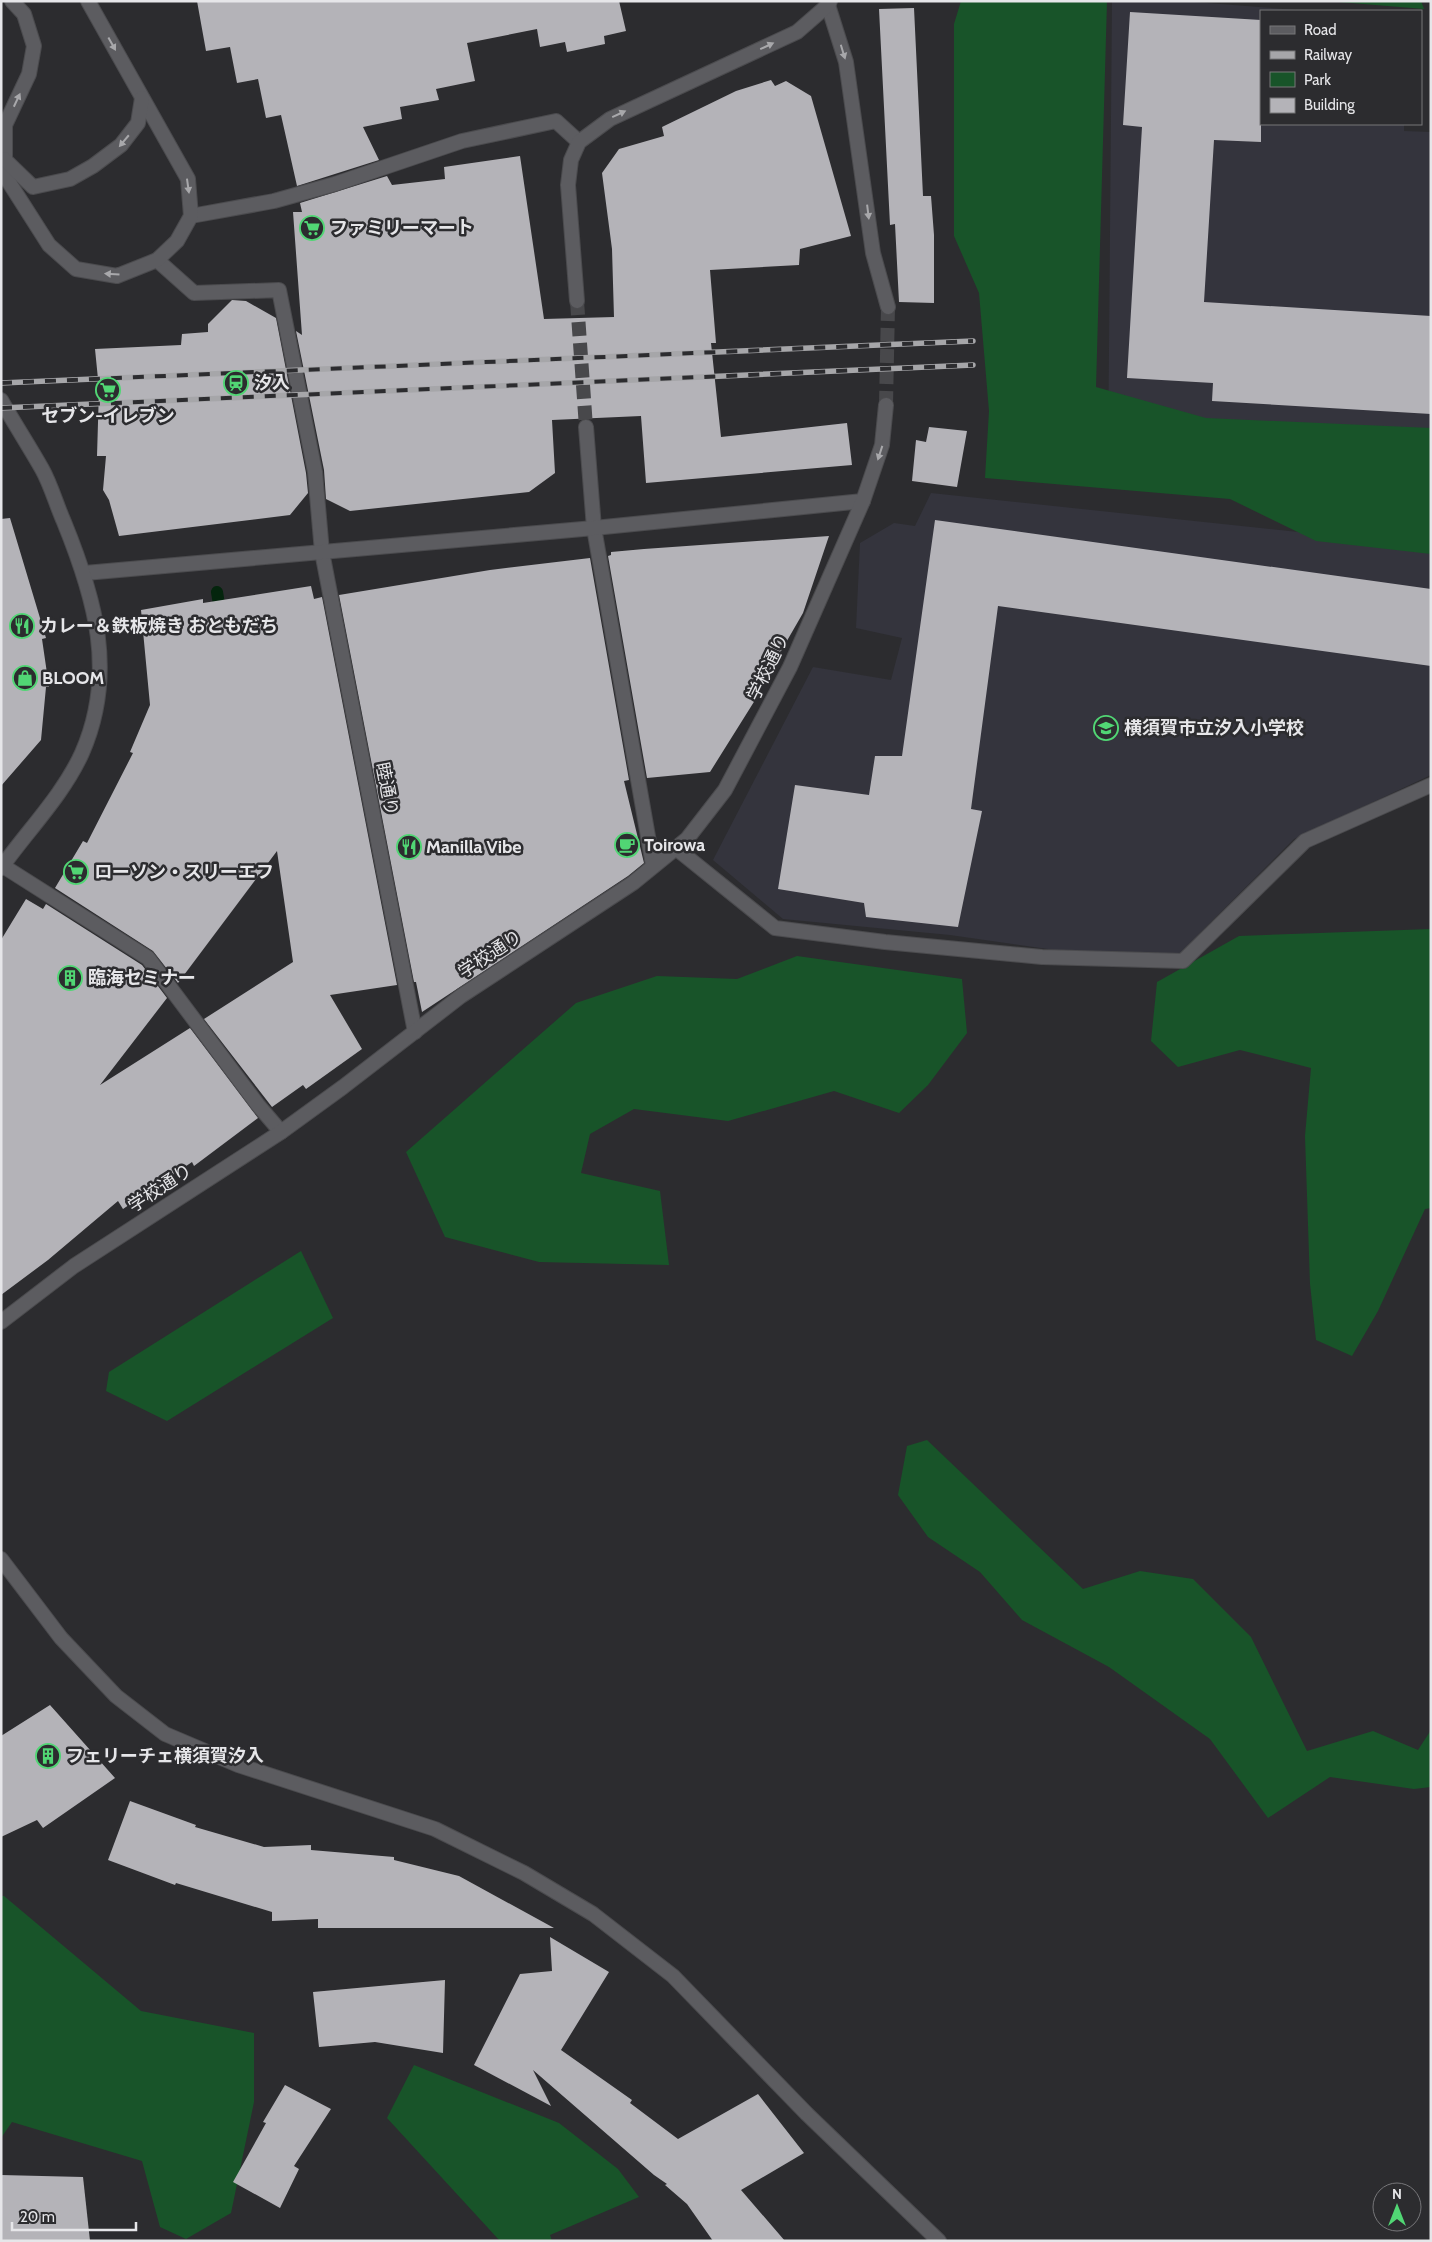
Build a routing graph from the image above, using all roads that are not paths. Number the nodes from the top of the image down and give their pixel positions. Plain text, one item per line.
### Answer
1 (12, 1) edge
2 (88, 1) edge
3 (829, 3) edge
4 (142, 98) junction
5 (579, 142) junction
6 (4, 158) junction
7 (192, 216) junction
8 (157, 260) junction
9 (577, 301) tunnel mouth
10 (888, 308) tunnel mouth
11 (1, 400) edge
12 (886, 405) tunnel mouth
13 (586, 428) tunnel mouth
14 (863, 501) junction
15 (594, 528) junction
16 (322, 552) junction
17 (85, 573) junction
18 (1431, 785) edge
19 (677, 849) junction
20 (654, 865) junction
21 (2, 867) edge
22 (415, 1032) junction
23 (281, 1132) junction
24 (1, 1322) edge
25 (1, 1559) edge
26 (939, 2241) edge

6 -> 1 street
2 -> 4 street
5 -> 3 street
3 -> 10 street
4 -> 6 street
4 -> 7 street
5 - 7 street
5 - 9 street
8 -> 6 street
7 - 8 street
8 - 16 street, 睦通り
11 - 17 street
12 -> 14 street, 学校通り
13 - 15 street
14 - 15 street
14 - 19 street, 学校通り
15 - 16 street
15 - 20 street
16 - 17 street
16 - 22 street, 睦通り
17 - 21 street
18 - 19 street
19 - 20 street, 学校通り
20 - 22 street, 学校通り
21 - 23 street
22 - 23 street, 学校通り
23 - 24 street, 学校通り
25 - 26 street

